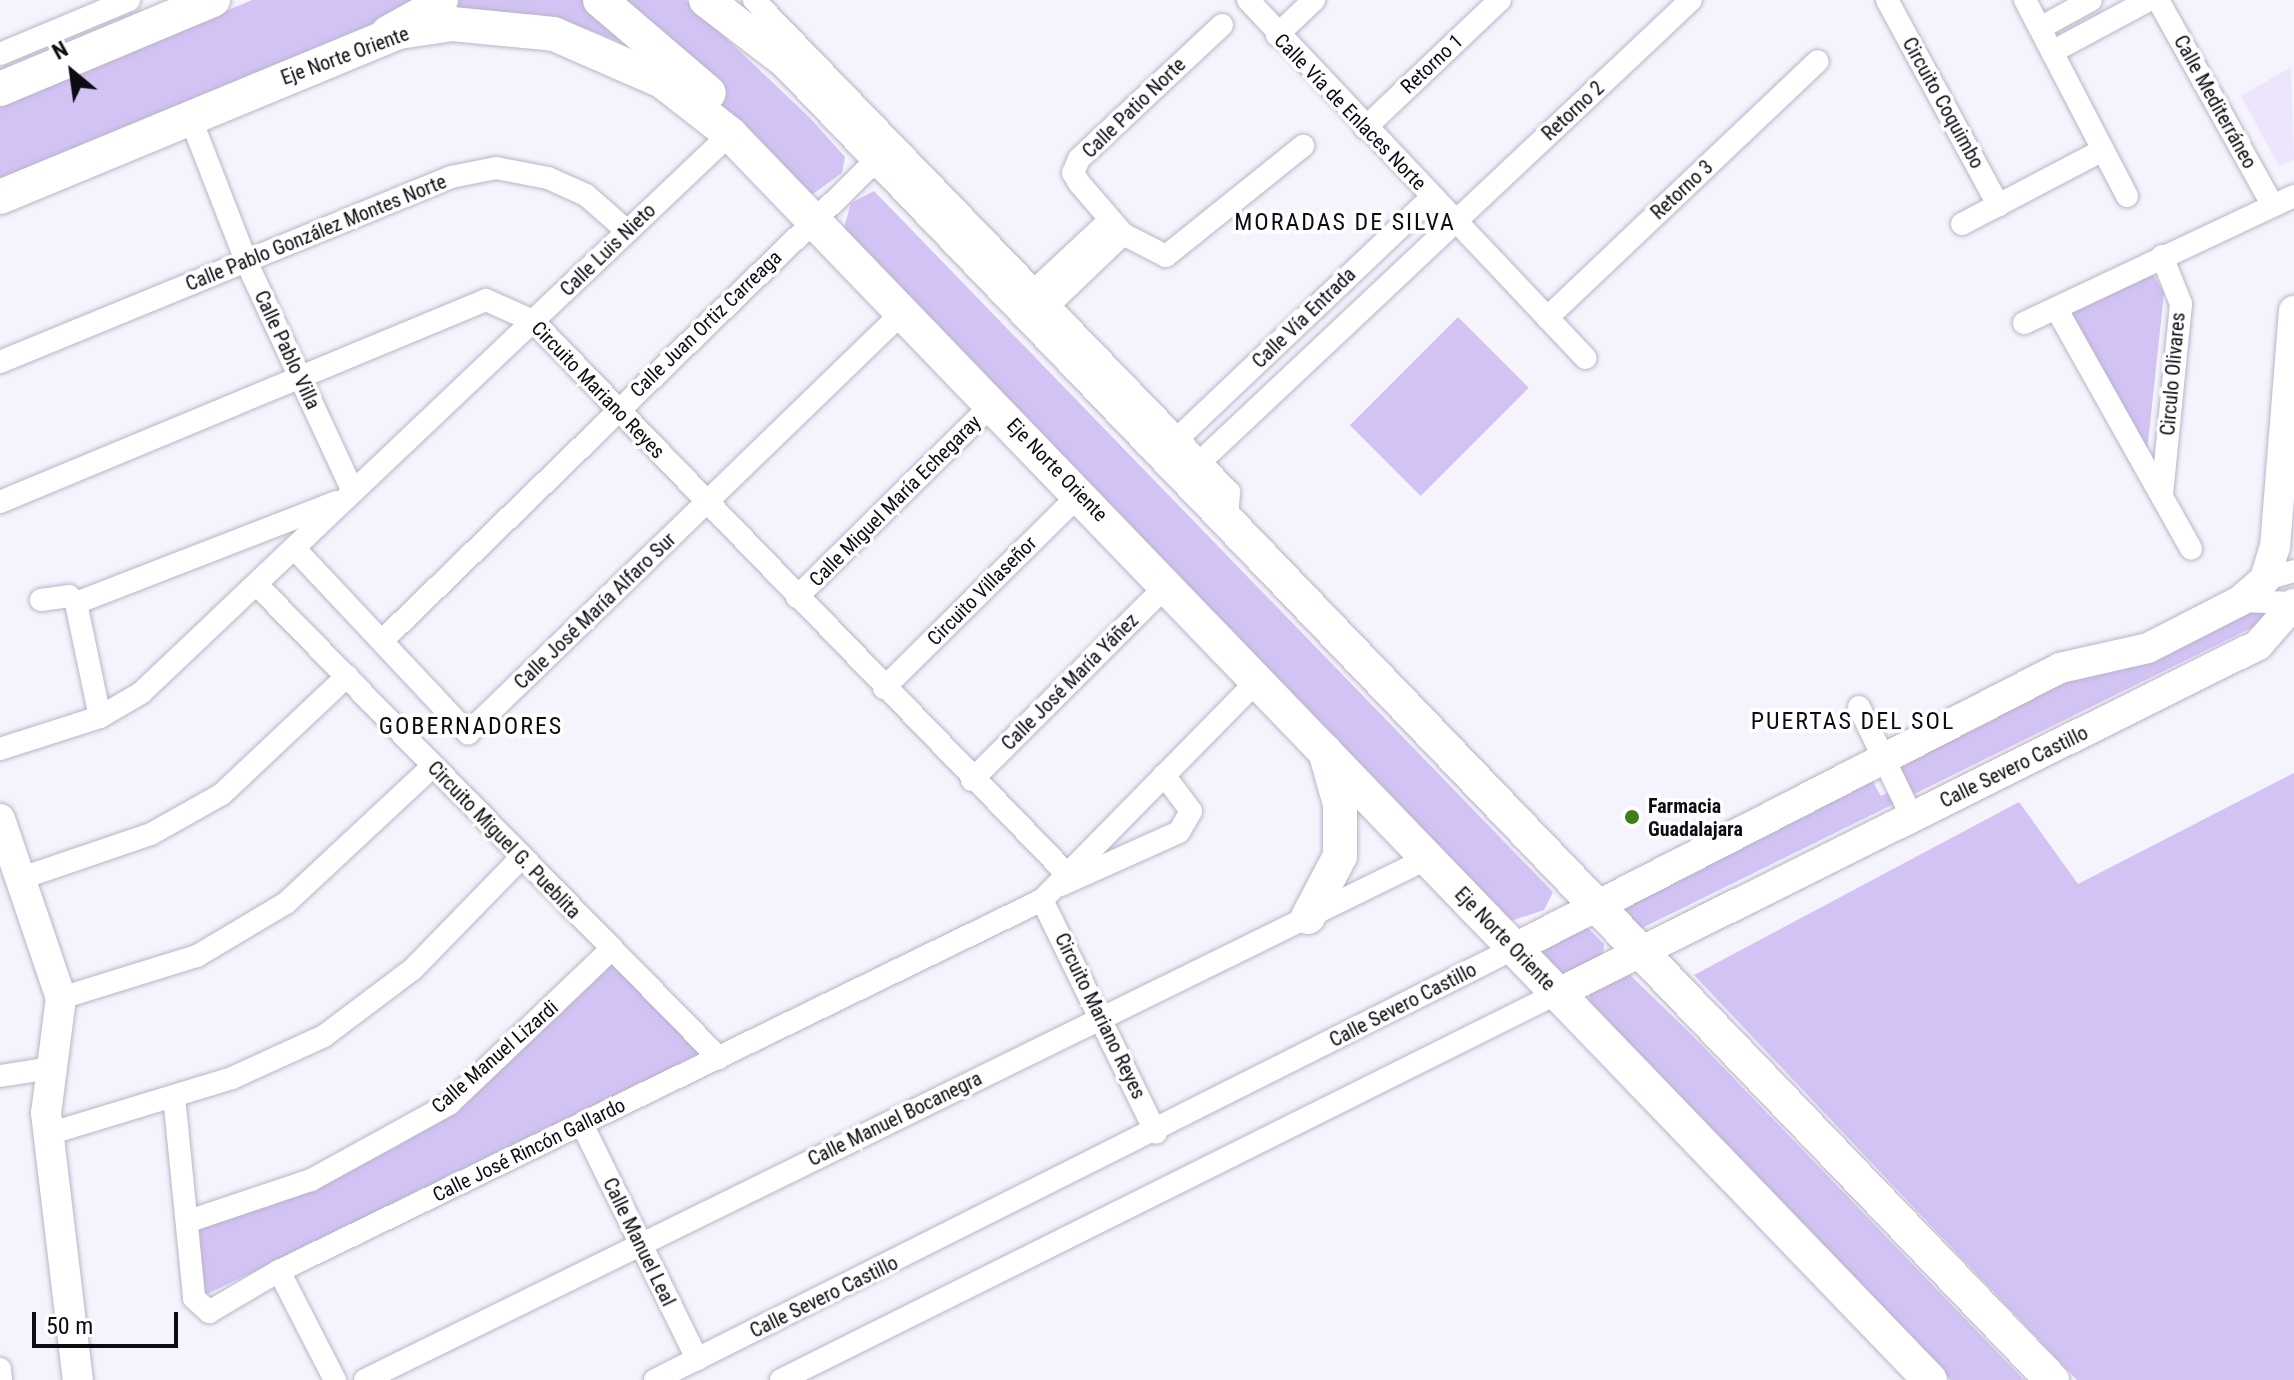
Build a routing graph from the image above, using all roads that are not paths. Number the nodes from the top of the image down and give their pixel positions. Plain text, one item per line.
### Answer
1 (129, 0) edge
2 (213, 0) edge
3 (443, 0) edge
4 (600, 0) edge
5 (706, 0) edge
6 (1248, 0) edge
7 (1314, 0) edge
8 (1500, 0) edge
9 (1691, 0) edge
10 (1887, 0) edge
11 (2025, 0) edge
12 (2091, 0) edge
13 (2149, 0) edge
14 (2158, 0) edge
15 (750, 15) edge
16 (1222, 25) dead end
17 (2040, 28) junction
18 (786, 29) joint
19 (1277, 35) junction
20 (357, 48) junction
21 (2052, 52) junction
22 (0, 54) edge
23 (1818, 61) dead end
24 (0, 89) edge
25 (190, 117) junction
26 (1365, 128) junction
27 (730, 134) junction
28 (1303, 146) dead end
29 (887, 151) junction
30 (2101, 151) junction
31 (2294, 181) edge
32 (2127, 196) dead end
33 (2294, 196) edge
34 (0, 197) edge
35 (1432, 197) junction
36 (2270, 199) junction
37 (1999, 206) junction
38 (814, 221) junction
39 (938, 221) junction
40 (1455, 222) junction
41 (1962, 224) dead end
42 (974, 227) junction
43 (1117, 227) junction
44 (627, 231) junction
45 (2162, 256) junction
46 (246, 261) junction
47 (1044, 296) junction
48 (2056, 308) junction
49 (2294, 311) edge
50 (903, 312) junction
51 (1547, 318) junction
52 (533, 321) junction
53 (2024, 323) dead end
54 (1280, 341) junction
55 (1585, 358) dead end
56 (0, 362) edge
57 (1303, 363) junction
58 (298, 378) junction
59 (993, 404) junction
60 (618, 409) junction
61 (1177, 439) junction
62 (1200, 462) junction
63 (349, 494) junction
64 (1080, 494) junction
65 (2162, 496) junction
66 (0, 502) edge
67 (708, 504) junction
68 (1227, 524) junction
69 (295, 549) junction
70 (2191, 549) dead end
71 (2294, 571) edge
72 (2265, 579) junction
73 (1168, 584) junction
74 (258, 586) junction
75 (797, 597) junction
76 (41, 600) dead end
77 (2240, 601) junction
78 (76, 603) junction
79 (2294, 604) edge
80 (382, 641) junction
81 (347, 676) junction
82 (1260, 678) junction
83 (884, 688) junction
84 (1859, 707) dead end
85 (100, 717) junction
86 (1323, 743) junction
87 (0, 749) edge
88 (1884, 756) junction
89 (432, 767) junction
90 (1164, 775) junction
91 (972, 780) junction
92 (1912, 817) junction
93 (0, 819) edge
94 (521, 858) junction
95 (1426, 859) junction
96 (19, 879) junction
97 (1053, 888) junction
98 (1593, 904) junction
99 (1308, 917) junction
100 (1517, 947) junction
101 (612, 949) junction
102 (1638, 949) junction
103 (1558, 993) junction
104 (61, 998) junction
105 (1103, 1017) junction
106 (719, 1058) junction
107 (52, 1068) junction
108 (0, 1076) edge
109 (174, 1096) junction
110 (582, 1124) junction
111 (1156, 1133) junction
112 (48, 1134) junction
113 (189, 1221) junction
114 (638, 1246) junction
115 (279, 1271) junction
116 (697, 1359) junction
117 (0, 1369) edge
118 (1, 1380) edge
119 (78, 1380) edge
120 (335, 1380) edge
121 (365, 1380) edge
122 (655, 1380) edge
123 (781, 1380) edge
124 (1930, 1380) edge
125 (2052, 1380) edge

1 - 22 street
2 - 24 main road
3 - 20 street
4 - 27 main road
5 - 15 main road
6 - 19 street, Calle Vía de Enlaces Norte
7 - 19 street
8 - 26 street, Retorno 1
9 - 40 street, Retorno 2
10 - 37 street, Circuito Coquimbo
11 - 17 street
12 - 17 street
13 - 21 street
14 - 36 street, Calle Mediterráneo
15 - 18 main road
15 - 29 main road
16 - 43 street, Calle Patio Norte
17 - 21 street
18 - 29 street
19 - 26 street, Calle Vía de Enlaces Norte
20 - 25 main road, Eje Norte Oriente
20 - 27 main road, Eje Norte Oriente
21 - 30 street
23 - 51 street, Retorno 3
25 - 34 main road, Eje Norte Oriente
25 - 46 street, Calle Pablo Villa
26 - 35 street, Calle Vía de Enlaces Norte
27 - 38 main road, Eje Norte Oriente
27 - 44 street, Calle Luis Nieto
28 - 43 street
29 - 38 street, Calle Juan Ortiz Carreaga
29 - 39 main road
29 - 42 street
30 - 32 street
30 - 37 street
31 - 36 street
33 - 36 street
35 - 40 street, Calle Vía de Enlaces Norte
35 - 54 street, Calle Vía Entrada
36 - 45 street
37 - 41 street
38 - 50 main road, Eje Norte Oriente
38 - 60 street, Calle Juan Ortiz Carreaga
39 - 42 main road
39 - 68 main road
40 - 51 street, Calle Vía de Enlaces Norte
40 - 57 street, Calle Vía Entrada
42 - 47 street
43 - 47 street
44 - 46 street, Calle Pablo González Montes Norte
44 - 52 street, Calle Luis Nieto
45 - 48 street
45 - 65 street, Circulo Olivares
46 - 56 street, Calle Pablo González Montes Norte
46 - 58 street, Calle Pablo Villa
47 - 61 street
48 - 53 street
48 - 65 street, Circulo Olivares
49 - 72 street
50 - 59 main road, Eje Norte Oriente
50 - 67 street, Calle José María Alfaro Sur
51 - 55 street, Calle Vía de Enlaces Norte
52 - 58 street, Circuito Mariano Reyes
52 - 60 street, Circuito Mariano Reyes
52 - 63 street, Calle Luis Nieto
54 - 57 street
54 - 61 street, Calle Vía Entrada
57 - 62 street, Calle Vía Entrada
58 - 63 street, Calle Pablo Villa
58 - 66 street, Circuito Mariano Reyes
59 - 64 main road, Eje Norte Oriente
59 - 75 street, Calle Miguel María Echegaray
60 - 67 street, Circuito Mariano Reyes
60 - 80 street, Calle Juan Ortiz Carreaga
61 - 62 street
62 - 68 street
63 - 69 street, Calle Luis Nieto
63 - 78 street, Calle Luis Nieto
64 - 73 main road, Eje Norte Oriente
64 - 83 street, Circuito Villaseñor
65 - 70 street, Circulo Olivares
67 - 75 street, Circuito Mariano Reyes
67 - 80 street, Calle José María Alfaro Sur
68 - 98 main road
69 - 74 street, Calle Luis Nieto
69 - 80 street, Calle José María Alfaro Sur
71 - 72 street, Calle Severo Castillo
72 - 77 street, Calle Severo Castillo
73 - 82 main road, Eje Norte Oriente
73 - 91 street, Calle José María Yáñez
74 - 81 street, Circuito Miguel G. Pueblita
74 - 85 street, Calle Luis Nieto
75 - 83 street, Circuito Mariano Reyes
76 - 78 street
77 - 79 street, Calle Severo Castillo
77 - 88 street, Calle Severo Castillo
78 - 85 street
79 - 92 street, Calle Severo Castillo
81 - 89 street, Circuito Miguel G. Pueblita
81 - 96 street
82 - 86 main road, Eje Norte Oriente
82 - 90 street, Calle José Rincón Gallardo
83 - 91 street, Circuito Mariano Reyes
84 - 88 street
85 - 87 street, Calle Luis Nieto
86 - 95 main road, Eje Norte Oriente
86 - 99 main road
88 - 92 street
88 - 98 street, Calle Severo Castillo
89 - 94 street, Circuito Miguel G. Pueblita
89 - 104 street
90 - 97 street, Calle José Rincón Gallardo
90 - 97 street, Calle José Rincón Gallardo
91 - 97 street, Circuito Mariano Reyes
92 - 102 street, Calle Severo Castillo
93 - 96 street
94 - 101 street, Circuito Miguel G. Pueblita
94 - 109 street
95 - 99 street, Calle Manuel Bocanegra
95 - 100 main road, Eje Norte Oriente
96 - 104 street
97 - 105 street, Circuito Mariano Reyes
97 - 106 street, Calle José Rincón Gallardo
98 - 100 street, Calle Severo Castillo
98 - 102 main road
99 - 105 street, Calle Manuel Bocanegra
100 - 103 main road, Eje Norte Oriente
100 - 111 street, Calle Severo Castillo
101 - 106 street, Circuito Miguel G. Pueblita
101 - 113 street, Calle Manuel Lizardi
102 - 103 street, Calle Severo Castillo
102 - 125 main road
103 - 123 street, Calle Severo Castillo
103 - 124 main road, Eje Norte Oriente
104 - 107 street
105 - 111 street, Circuito Mariano Reyes
105 - 114 street, Calle Manuel Bocanegra
106 - 110 street, Calle José Rincón Gallardo
107 - 108 street
107 - 112 street
109 - 112 street
109 - 113 street, Calle José Rincón Gallardo
110 - 114 street, Calle Manuel Leal
110 - 115 street, Calle José Rincón Gallardo
111 - 116 street, Calle Severo Castillo
112 - 119 street
113 - 115 street, Calle José Rincón Gallardo
114 - 116 street, Calle Manuel Leal
114 - 121 street, Calle Manuel Bocanegra
115 - 120 street
116 - 122 street, Calle Severo Castillo
117 - 118 street

